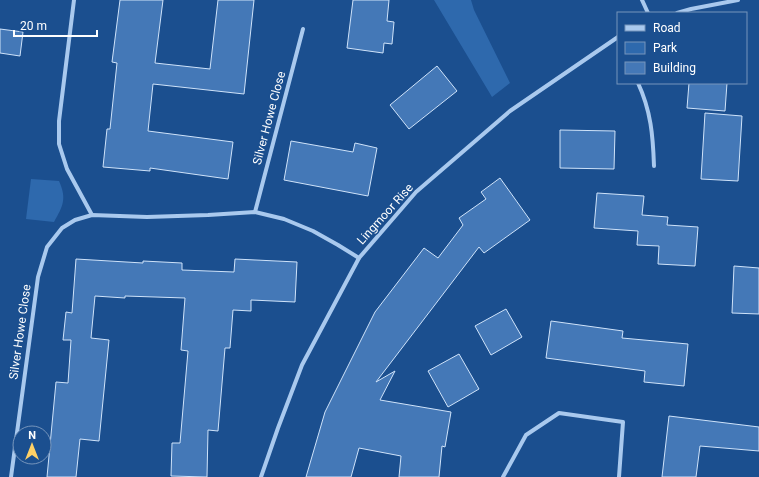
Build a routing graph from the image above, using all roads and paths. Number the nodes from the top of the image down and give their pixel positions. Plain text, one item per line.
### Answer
1 (74, 0) edge
2 (642, 0) edge
3 (738, 0) edge
4 (648, 12) edge
5 (680, 12) edge
6 (303, 29) dead end
7 (617, 39) edge
8 (638, 84) edge
9 (654, 166) dead end
10 (256, 212) junction
11 (92, 215) junction
12 (359, 258) junction
13 (10, 477) edge
14 (261, 477) edge
15 (503, 477) edge
16 (619, 477) edge

1 - 11 street
2 - 4 street
3 - 5 street
6 - 10 street, Silver Howe Close
7 - 12 street, Lingmoor Rise
8 - 9 street
10 - 11 street, Silver Howe Close
10 - 12 street, Silver Howe Close
11 - 13 street, Silver Howe Close
12 - 14 street, Lingmoor Rise
15 - 16 street

